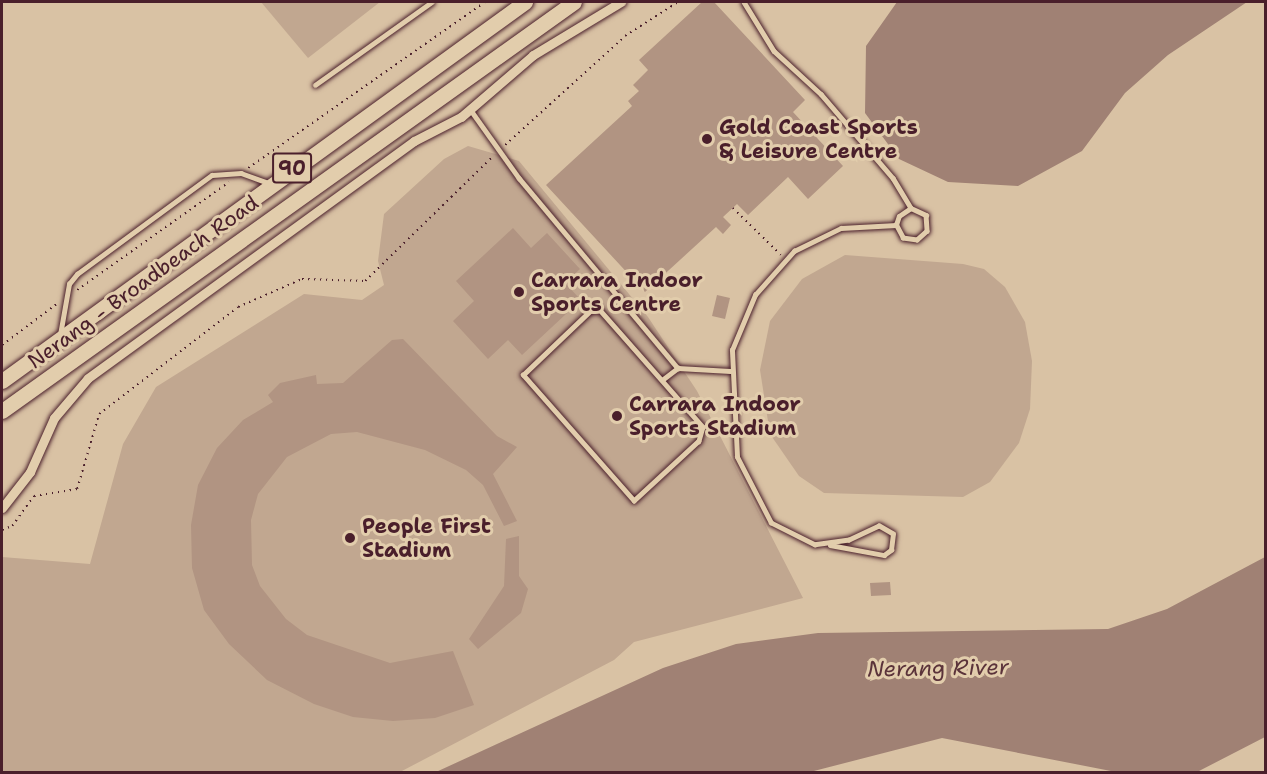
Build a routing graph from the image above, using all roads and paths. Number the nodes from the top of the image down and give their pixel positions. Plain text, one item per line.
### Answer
1 (432, 2) edge
2 (525, 2) edge
3 (574, 2) edge
4 (621, 2) edge
5 (678, 2) edge
6 (744, 2) edge
7 (315, 85) dead end
8 (470, 109) junction
9 (500, 149) junction
10 (272, 183) junction
11 (733, 208) dead end
12 (911, 208) junction
13 (896, 225) junction
14 (785, 260) junction
15 (59, 338) junction
16 (678, 368) junction
17 (729, 372) junction
18 (662, 380) junction
19 (2, 381) edge
20 (2, 411) edge
21 (2, 508) edge
22 (2, 530) edge
23 (830, 545) junction

1 - 7 lane
2 - 10 main road, Nerang - Broadbeach Road / 90
3 - 20 main road, Nerang - Broadbeach Road / 90
4 - 8 street
5 - 9 path
6 - 12 lane
8 - 9 lane
8 - 21 street
9 - 16 lane
9 - 22 path
10 - 15 main road, Nerang - Broadbeach Road / 90
10 - 15 lane
11 - 14 path
12 - 13 lane
12 - 13 lane
13 - 14 lane
14 - 17 lane
15 - 19 main road, Nerang - Broadbeach Road / 90
16 - 17 lane
16 - 18 lane
17 - 23 lane
18 - 18 lane
23 - 23 lane

